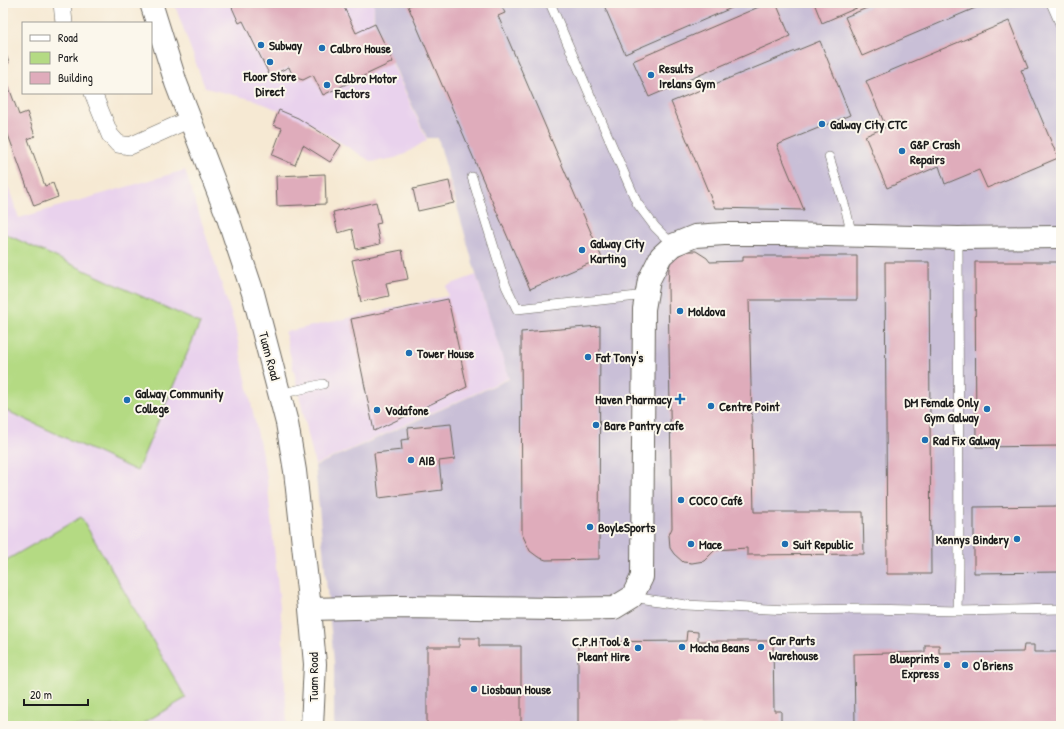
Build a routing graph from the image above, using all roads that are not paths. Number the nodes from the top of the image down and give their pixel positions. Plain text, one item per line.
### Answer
1 (62, 3) edge
2 (151, 3) edge
3 (550, 3) edge
4 (1051, 3) edge
5 (64, 22) edge
6 (1061, 26) edge
7 (93, 94) edge
8 (190, 119) junction
9 (830, 157) dead end
10 (472, 178) dead end
11 (852, 236) junction
12 (1061, 237) edge
13 (958, 238) junction
14 (673, 245) junction
15 (646, 295) junction
16 (323, 384) dead end
17 (280, 394) junction
18 (632, 597) junction
19 (310, 609) junction
20 (1061, 609) edge
21 (958, 611) junction
22 (312, 726) edge

1 - 5 street
2 - 8 street, Tuam Road
3 - 14 lane
4 - 6 lane
7 - 8 street
8 - 17 street, Tuam Road
9 - 11 lane
10 - 15 lane
11 - 13 street
11 - 14 street
12 - 13 street
13 - 21 lane
14 - 15 street
15 - 18 street
16 - 17 lane
17 - 19 street, Tuam Road
18 - 19 street
18 - 21 lane
19 - 22 street, Tuam Road
20 - 21 lane

